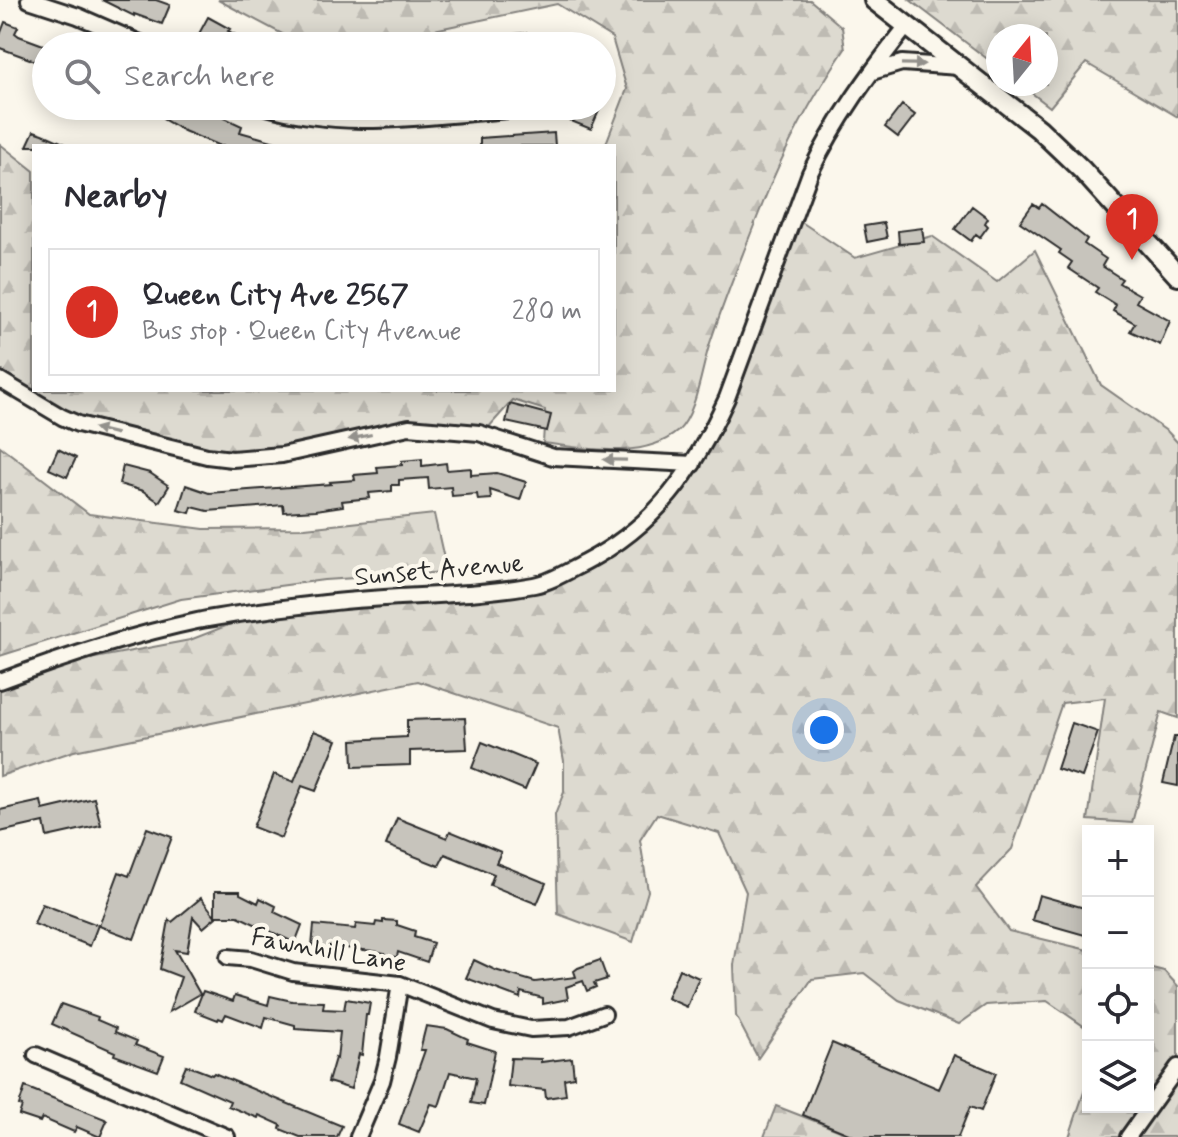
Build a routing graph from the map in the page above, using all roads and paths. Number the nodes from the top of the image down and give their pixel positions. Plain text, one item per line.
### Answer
1 (29, 0) edge
2 (874, 0) edge
3 (906, 27) junction
4 (115, 32) edge
5 (959, 67) junction
6 (868, 73) junction
7 (328, 120) edge
8 (393, 120) edge
9 (1178, 276) edge
10 (0, 380) edge
11 (693, 464) junction
12 (0, 681) edge
13 (228, 957) dead end
14 (400, 984) junction
15 (604, 1014) dead end
16 (36, 1055) dead end
17 (1178, 1067) edge
18 (227, 1137) edge
19 (358, 1137) edge
20 (1128, 1137) edge

1 - 4 street
2 - 3 main road
3 - 5 main road
3 - 6 street, Sunset Avenue
6 -> 5 street
5 - 9 main road
6 - 11 street, Sunset Avenue
7 - 8 street
11 -> 10 street
11 - 12 street, Sunset Avenue
13 - 14 street, Fawnhill Lane
14 - 15 street, Fawnhill Lane
14 - 19 street
16 - 18 street
17 - 20 street

